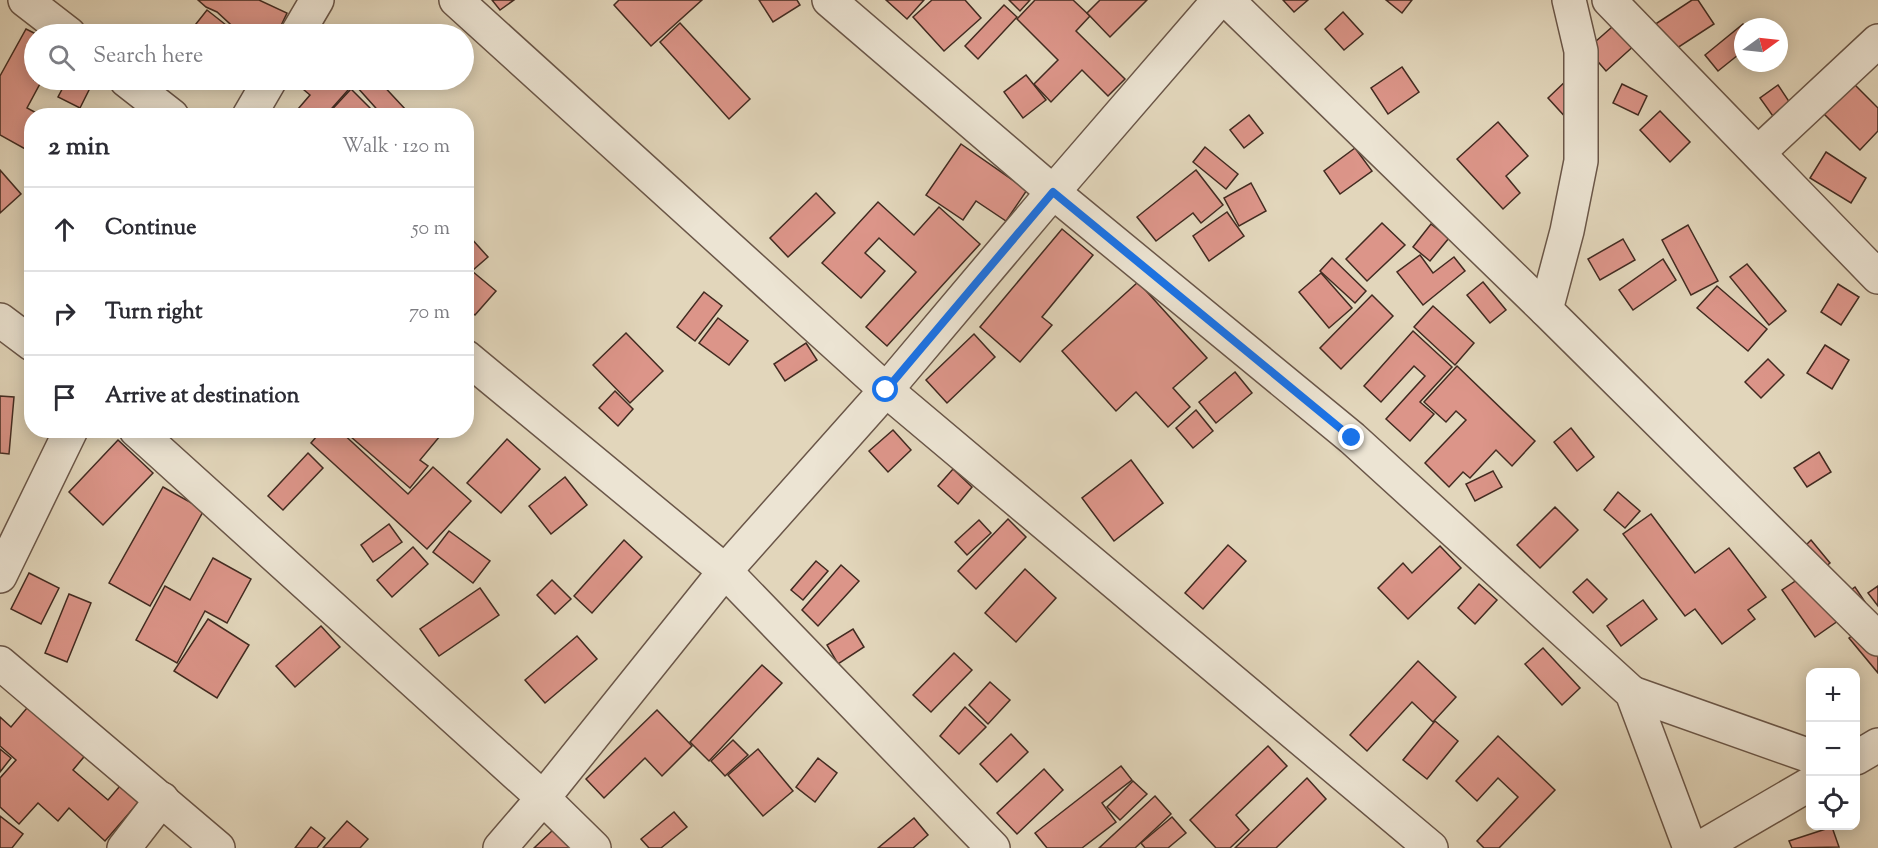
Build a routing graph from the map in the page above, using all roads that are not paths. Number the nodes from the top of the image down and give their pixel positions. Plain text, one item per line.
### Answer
1 (24, 0) edge
2 (317, 0) edge
3 (456, 0) edge
4 (829, 0) edge
5 (1219, 0) edge
6 (1227, 0) edge
7 (1569, 0) edge
8 (1609, 0) edge
9 (56, 24) edge
10 (303, 24) edge
11 (1878, 41) edge
12 (139, 90) edge
13 (264, 90) edge
14 (162, 108) edge
15 (254, 108) edge
16 (1758, 153) junction
17 (1053, 192) junction
18 (1878, 277) edge
19 (1546, 310) junction
20 (0, 320) edge
21 (24, 338) edge
22 (474, 364) edge
23 (886, 390) junction
24 (67, 438) edge
25 (145, 438) edge
26 (725, 572) junction
27 (0, 576) edge
28 (1878, 639) edge
29 (0, 663) edge
30 (1632, 693) junction
31 (1878, 745) edge
32 (1806, 755) edge
33 (1860, 756) edge
34 (1806, 786) edge
35 (543, 798) junction
36 (162, 799) junction
37 (124, 848) edge
38 (218, 848) edge
39 (500, 848) edge
40 (594, 848) edge
41 (993, 848) edge
42 (1431, 848) edge
43 (1690, 848) edge
44 (1700, 848) edge

1 - 9 street
2 - 10 street
3 - 23 street
4 - 17 street
5 - 17 street
6 - 19 street
7 - 19 street
8 - 16 street
11 - 16 street
12 - 14 street
13 - 15 street
16 - 18 street
17 - 23 street
17 - 30 street
19 - 28 street
20 - 21 street
22 - 26 street
23 - 26 street
23 - 42 street
24 - 27 street
25 - 35 street
26 - 35 street
26 - 41 street
29 - 36 street
30 - 32 street
30 - 43 street
31 - 33 street
34 - 44 street
35 - 39 street
35 - 40 street
36 - 37 street
36 - 38 street

